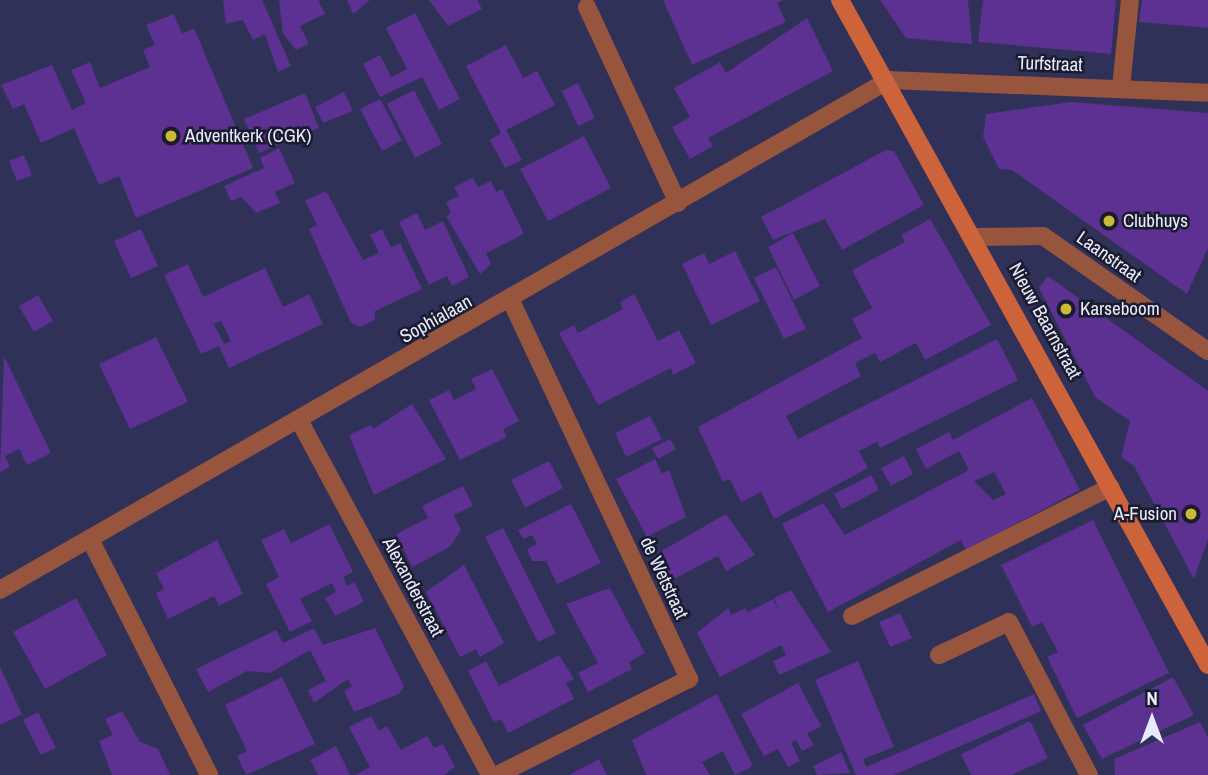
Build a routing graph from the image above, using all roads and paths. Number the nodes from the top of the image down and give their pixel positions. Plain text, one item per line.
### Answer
1 (840, 0) edge
2 (1130, 0) edge
3 (587, 7) dead end
4 (890, 80) junction
5 (1121, 88) junction
6 (1208, 93) edge
7 (678, 203) junction
8 (975, 237) junction
9 (511, 300) junction
10 (1208, 351) edge
11 (299, 420) junction
12 (1111, 487) junction
13 (90, 539) junction
14 (0, 590) edge
15 (852, 616) dead end
16 (939, 655) dead end
17 (1208, 665) edge
18 (209, 775) edge
19 (490, 775) edge
20 (498, 775) edge
21 (1089, 775) edge

1 - 4 street, Nieuw Baarnstraat
2 - 5 street
3 - 7 street
4 - 5 street, Turfstraat
4 - 7 street, Sophialaan
4 - 8 street, Nieuw Baarnstraat
5 - 6 street, Turfstraat
7 - 9 street, Sophialaan
8 - 10 street, Laanstraat
8 - 12 street, Nieuw Baarnstraat
9 - 11 street, Sophialaan
9 - 20 street, de Wetstraat
11 - 13 street, Sophialaan
11 - 19 street, Alexanderstraat
12 - 15 street
12 - 17 street, Nieuw Baarnstraat
13 - 14 street, Sophialaan
13 - 18 street
16 - 21 street

